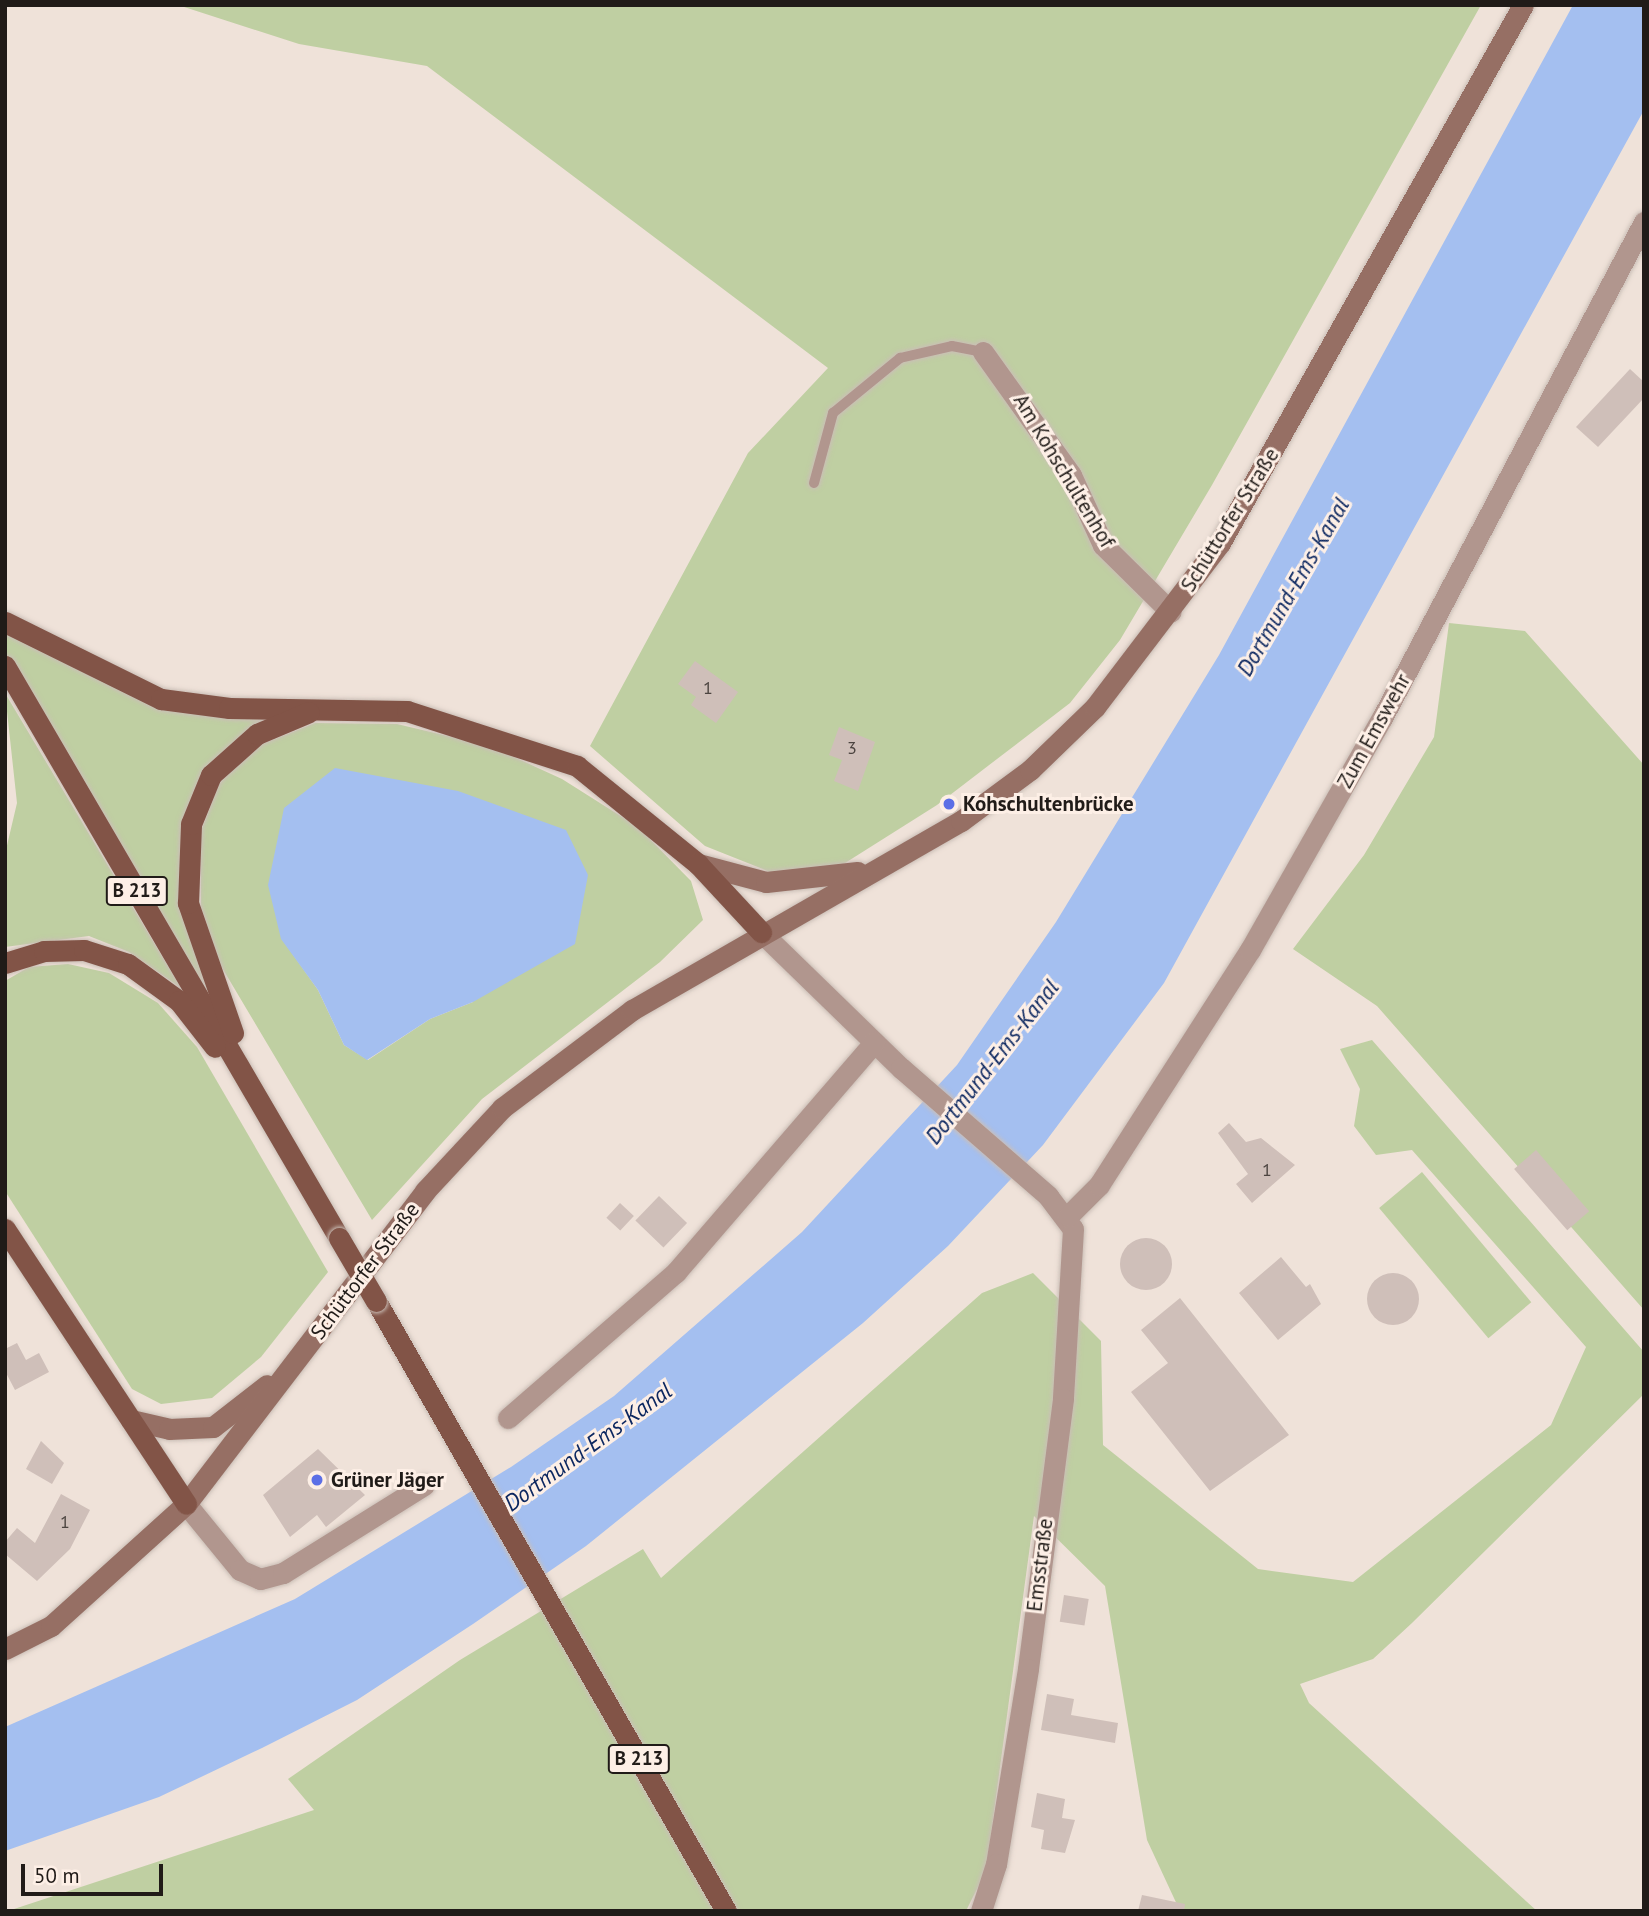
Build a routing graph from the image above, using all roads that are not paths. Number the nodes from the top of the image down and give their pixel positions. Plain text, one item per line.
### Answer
1 (1523, 5) edge
2 (1644, 222) edge
3 (983, 352) joint
4 (814, 483) dead end
5 (1171, 612) junction
6 (5, 622) edge
7 (5, 666) edge
8 (318, 708) junction
9 (698, 864) junction
10 (880, 868) junction
11 (761, 932) junction
12 (5, 963) edge
13 (874, 1043) junction
14 (268, 1115) junction
15 (1068, 1216) junction
16 (5, 1228) edge
17 (305, 1351) junction
18 (508, 1418) dead end
19 (131, 1420) junction
20 (424, 1485) dead end
21 (186, 1504) junction
22 (5, 1648) edge
23 (726, 1911) edge
24 (981, 1911) edge

1 - 5 main road, Schüttorfer Straße
2 - 15 street, Zum Emswehr
3 - 4 lane, Am Kohschultenhof
3 - 5 street, Am Kohschultenhof
5 - 10 main road, Schüttorfer Straße
6 - 8 main road
7 - 14 main road, B 213
8 - 9 main road
8 - 14 main road
9 - 10 main road
9 - 11 main road
10 - 11 main road, Schüttorfer Straße
11 - 13 street
11 - 17 main road, Schüttorfer Straße
12 - 14 main road
13 - 15 street
13 - 18 street
14 - 23 main road, B 213, bridge
15 - 24 street, Emsstraße
16 - 19 main road
17 - 19 main road
17 - 21 main road, Schüttorfer Straße
19 - 21 main road
20 - 21 street
21 - 22 main road, Schüttorfer Straße

